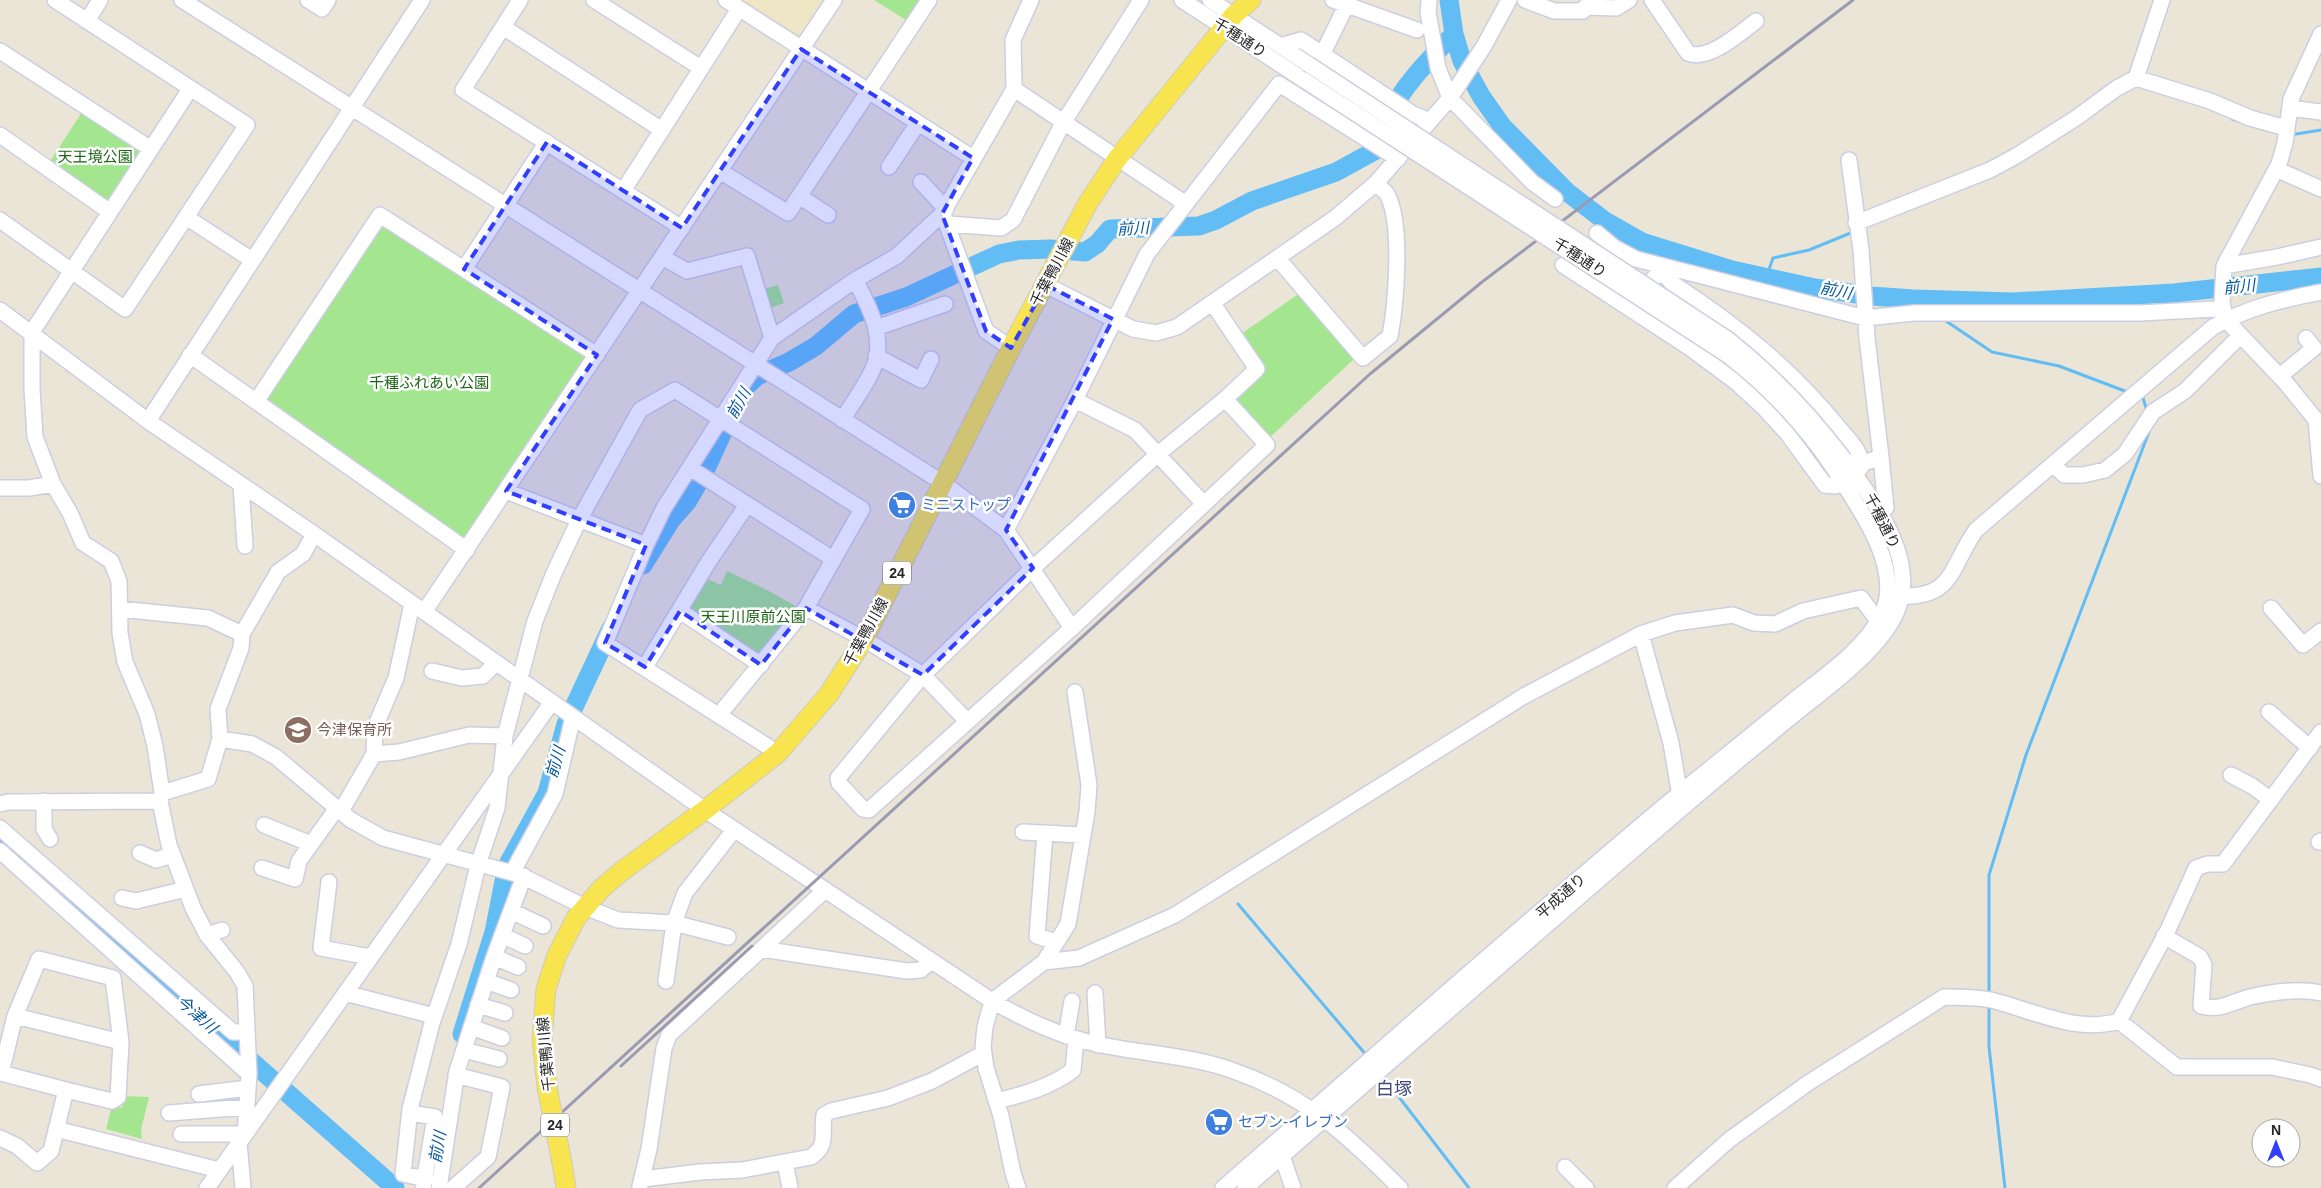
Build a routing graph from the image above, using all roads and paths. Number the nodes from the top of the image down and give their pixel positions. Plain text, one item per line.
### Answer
1 (55, 0) edge
2 (100, 0) edge
3 (182, 0) edge
4 (308, 0) edge
5 (328, 0) edge
6 (422, 0) edge
7 (520, 0) edge
8 (594, 0) edge
9 (726, 0) edge
10 (834, 0) edge
11 (929, 0) edge
12 (1031, 0) edge
13 (1141, 0) edge
14 (1182, 0) edge
15 (1210, 0) edge
16 (1251, 0) edge
17 (1333, 0) edge
18 (1429, 0) edge
19 (1509, 0) edge
20 (1525, 0) edge
21 (1629, 0) edge
22 (1652, 0) edge
23 (2162, 0) edge
24 (1349, 3) edge
25 (739, 9) junction
26 (1232, 14) edge
27 (87, 21) junction
28 (1756, 21) dead end
29 (503, 27) junction
30 (1417, 30) dead end
31 (2321, 34) edge
32 (1280, 46) junction
33 (801, 49) junction
34 (0, 51) edge
35 (1323, 53) junction
36 (701, 68) junction
37 (2136, 78) junction
38 (190, 89) junction
39 (1014, 89) junction
40 (868, 91) junction
41 (1450, 98) junction
42 (352, 108) junction
43 (2290, 108) junction
44 (2321, 112) edge
45 (1430, 121) junction
46 (918, 123) junction
47 (1063, 123) junction
48 (662, 130) junction
49 (2286, 134) junction
50 (0, 135) edge
51 (547, 142) junction
52 (151, 149) junction
53 (973, 158) junction
54 (1117, 159) junction
55 (1398, 159) junction
56 (1850, 160) dead end
57 (889, 167) dead end
58 (2276, 169) junction
59 (720, 171) junction
60 (921, 182) dead end
61 (1376, 183) junction
62 (2321, 189) edge
63 (623, 191) junction
64 (799, 196) junction
65 (1555, 199) dead end
66 (1186, 204) junction
67 (506, 206) junction
68 (110, 212) junction
69 (828, 216) dead end
70 (945, 216) junction
71 (186, 217) junction
72 (0, 220) edge
73 (682, 228) junction
74 (1857, 228) junction
75 (2321, 247) edge
76 (662, 257) junction
77 (1278, 259) junction
78 (252, 260) junction
79 (2224, 266) junction
80 (464, 269) junction
81 (72, 270) junction
82 (1692, 274) junction
83 (856, 280) junction
84 (1046, 285) junction
85 (1681, 289) junction
86 (640, 291) junction
87 (2321, 292) edge
88 (945, 304) dead end
89 (1212, 304) junction
90 (0, 310) edge
91 (1631, 310) junction
92 (2225, 315) junction
93 (1865, 318) junction
94 (1113, 319) junction
95 (876, 328) junction
96 (32, 332) junction
97 (2240, 336) junction
98 (772, 338) junction
99 (2306, 338) dead end
100 (1011, 348) junction
101 (597, 354) junction
102 (190, 355) junction
103 (876, 356) junction
104 (931, 359) dead end
105 (755, 365) junction
106 (2280, 376) junction
107 (1225, 398) junction
108 (257, 400) junction
109 (1075, 400) junction
110 (2318, 418) edge
111 (722, 419) junction
112 (842, 420) junction
113 (148, 421) junction
114 (1158, 454) junction
115 (1881, 457) junction
116 (1839, 463) junction
117 (2053, 464) junction
118 (690, 468) junction
119 (1853, 473) junction
120 (2321, 476) edge
121 (943, 483) junction
122 (53, 484) junction
123 (241, 485) junction
124 (0, 488) edge
125 (506, 491) junction
126 (1204, 504) junction
127 (747, 505) junction
128 (1886, 508) dead end
129 (579, 520) junction
130 (1006, 530) junction
131 (314, 534) junction
132 (646, 545) junction
133 (245, 546) dead end
134 (467, 550) junction
135 (833, 559) junction
136 (1033, 568) junction
137 (1894, 596) junction
138 (418, 608) junction
139 (806, 608) junction
140 (2271, 608) dead end
141 (120, 609) junction
142 (680, 611) junction
143 (1878, 621) junction
144 (1072, 628) junction
145 (2321, 632) edge
146 (242, 634) junction
147 (1641, 634) junction
148 (864, 639) junction
149 (496, 663) junction
150 (761, 665) junction
151 (644, 667) junction
152 (432, 671) dead end
153 (923, 675) junction
154 (519, 678) junction
155 (1075, 692) dead end
156 (552, 702) junction
157 (2269, 712) dead end
158 (719, 715) junction
159 (573, 717) junction
160 (967, 721) junction
161 (2321, 732) edge
162 (505, 736) junction
163 (220, 739) junction
164 (2310, 748) junction
165 (778, 753) junction
166 (374, 754) junction
167 (500, 774) junction
168 (2231, 775) dead end
169 (0, 788) edge
170 (161, 797) junction
171 (2271, 800) junction
172 (44, 801) junction
173 (1681, 801) junction
174 (4, 803) edge
175 (339, 810) junction
176 (705, 810) junction
177 (264, 825) dead end
178 (0, 828) edge
179 (734, 830) junction
180 (1023, 832) dead end
181 (1045, 833) junction
182 (1082, 835) junction
183 (50, 838) dead end
184 (311, 844) junction
185 (0, 851) edge
186 (140, 853) dead end
187 (443, 854) junction
188 (172, 855) junction
189 (478, 865) junction
190 (262, 868) dead end
191 (518, 875) junction
192 (330, 882) dead end
193 (186, 889) junction
194 (824, 891) junction
195 (122, 898) dead end
196 (585, 907) junction
197 (511, 911) junction
198 (674, 923) junction
199 (543, 926) dead end
200 (222, 930) dead end
201 (207, 935) junction
202 (502, 935) junction
203 (2164, 936) junction
204 (728, 937) dead end
205 (1056, 942) junction
206 (526, 946) dead end
207 (762, 949) junction
208 (370, 957) junction
209 (494, 957) junction
210 (931, 962) junction
211 (1044, 962) junction
212 (518, 967) dead end
213 (486, 981) junction
214 (666, 981) dead end
215 (511, 990) dead end
216 (345, 993) junction
217 (1095, 993) dead end
218 (2321, 993) edge
219 (992, 1001) junction
220 (1072, 1001) dead end
221 (478, 1005) junction
222 (505, 1013) dead end
223 (15, 1016) junction
224 (434, 1016) junction
225 (2119, 1021) junction
226 (471, 1027) junction
227 (248, 1032) junction
228 (502, 1038) dead end
229 (1071, 1038) junction
230 (121, 1042) junction
231 (1098, 1045) junction
232 (464, 1050) junction
233 (984, 1053) junction
234 (499, 1059) dead end
235 (456, 1076) junction
236 (2321, 1079) edge
237 (248, 1081) junction
238 (66, 1090) junction
239 (199, 1094) dead end
240 (996, 1101) junction
241 (246, 1107) junction
242 (169, 1113) dead end
243 (410, 1113) junction
244 (1319, 1114) junction
245 (56, 1129) junction
246 (181, 1134) dead end
247 (0, 1138) edge
248 (242, 1138) junction
249 (406, 1144) junction
250 (430, 1146) junction
251 (1282, 1156) junction
252 (785, 1162) junction
253 (1565, 1167) dead end
254 (219, 1170) junction
255 (645, 1183) edge
256 (429, 1185) edge
257 (207, 1188) edge
258 (243, 1188) edge
259 (453, 1188) edge
260 (566, 1188) edge
261 (790, 1188) edge
262 (1018, 1188) edge
263 (1223, 1188) edge
264 (1244, 1188) edge
265 (1293, 1188) edge
266 (1400, 1188) edge
267 (1586, 1188) edge
268 (1675, 1188) edge

1 - 27 street
2 - 27 street
3 - 42 street
4 - 5 street
6 - 42 street
7 - 29 street
8 - 36 street
9 - 25 street
10 - 33 street
11 - 40 street
12 - 39 street
13 - 47 street
14 - 26 street, 千種通り
15 - 26 street, 千種通り
16 - 26 main road, 千葉鴨川線 / 24
17 - 24 street
18 - 41 street
19 - 41 street
20 - 21 street
22 - 28 street
23 - 37 street
24 - 30 street
24 - 35 street
25 - 33 street
25 - 36 street
26 - 32 street, 千種通り
26 - 54 main road, 千葉鴨川線 / 24
26 - 116 street, 千種通り, bridge
27 - 38 street
29 - 48 street
29 - 51 street
31 - 43 street
32 - 35 street
32 - 116 street, 千種通り, bridge
33 - 40 street
33 - 59 street
34 - 52 street
35 - 45 street
36 - 48 street
37 - 49 street
37 - 74 street
38 - 52 street
38 - 71 street
39 - 47 street
39 - 53 street
40 - 46 street
40 - 64 street
41 - 45 street
41 - 65 street
42 - 67 street
42 - 78 street
43 - 44 street
43 - 49 street
45 - 55 street
46 - 53 street
46 - 57 street
47 - 54 street
47 - 70 street
48 - 63 street
49 - 58 street
50 - 68 street
51 - 63 street
51 - 67 street
52 - 68 street
53 - 70 street
54 - 66 street
54 - 84 main road, 千葉鴨川線 / 24
55 - 61 street
55 - 66 street
56 - 74 street
58 - 62 street
58 - 79 street
59 - 64 street
59 - 73 street
60 - 70 street
61 - 77 street
61 - 77 street
63 - 73 street
64 - 69 street
66 - 94 street
67 - 80 street
67 - 86 street
68 - 81 street
70 - 83 street
70 - 100 street
71 - 78 street
71 - 81 street
72 - 81 street
73 - 76 street
74 - 93 street
75 - 79 street
76 - 86 street
76 - 98 street
77 - 89 street
78 - 102 street
79 - 92 street
80 - 101 street
80 - 108 street
81 - 96 street
82 - 85 street
82 - 91 street
82 - 93 street
83 - 95 street
83 - 98 street
84 - 94 street
84 - 100 main road, 千葉鴨川線 / 24
85 - 91 street
85 - 119 street
86 - 101 street
86 - 105 street
87 - 92 street
88 - 95 street
89 - 94 street
89 - 107 street
90 - 96 street
91 - 119 street
92 - 93 street
92 - 97 street
92 - 117 street
93 - 115 street
94 - 109 street
95 - 103 street
96 - 113 street
96 - 122 street
97 - 106 street
97 - 117 street
98 - 105 street
99 - 106 street
100 - 121 main road, 千葉鴨川線 / 24
101 - 125 street
102 - 108 street
102 - 113 street
103 - 104 street
103 - 112 street
105 - 111 street
105 - 112 street
106 - 110 street
107 - 114 street
107 - 126 street
108 - 134 street
109 - 114 street
109 - 130 street
110 - 120 street
111 - 118 street
111 - 129 street
111 - 135 street
112 - 121 street
113 - 123 street
114 - 126 street
114 - 136 street
115 - 119 street
115 - 128 street
116 - 119 street, 千種通り
117 - 137 street
118 - 127 street
118 - 132 street
119 - 137 street, 千種通り
121 - 130 street
121 - 148 main road, 千葉鴨川線 / 24
122 - 124 street
122 - 141 street
123 - 131 street
123 - 133 street
125 - 129 street
125 - 134 street
126 - 144 street
127 - 135 street
127 - 142 street
129 - 132 street
129 - 154 street
130 - 136 street
131 - 138 street
131 - 146 street
132 - 151 street
134 - 138 street
135 - 139 street
136 - 144 street
136 - 153 street
137 - 143 street, 平成通り
137 - 173 street, 平成通り
138 - 149 street
138 - 166 street
139 - 148 street
139 - 150 street
140 - 145 street
141 - 146 street
141 - 170 street
142 - 150 street
142 - 151 street
143 - 147 street
143 - 173 street, 平成通り
144 - 160 street
146 - 163 street
147 - 173 street
147 - 211 street
148 - 153 street
148 - 165 main road, 千葉鴨川線 / 24
149 - 152 street
149 - 154 street
150 - 158 street
151 - 158 street
153 - 160 street
153 - 160 street
154 - 156 street
154 - 162 street
155 - 182 street
156 - 159 street
156 - 167 street
157 - 164 street
158 - 165 street
159 - 176 street
159 - 191 street
161 - 164 street
162 - 166 street
162 - 167 street
163 - 170 street
163 - 175 street
164 - 171 street
165 - 176 main road, 千葉鴨川線 / 24
166 - 175 street
167 - 187 street
167 - 189 street
168 - 171 street
169 - 174 street
170 - 172 street
170 - 188 street
171 - 203 street
172 - 174 street
172 - 183 street
173 - 244 street, 平成通り
175 - 184 street
175 - 187 street
176 - 179 street
176 - 196 main road, 千葉鴨川線 / 24
177 - 184 street
178 - 227 street
179 - 194 street
179 - 198 street
180 - 181 street
181 - 182 street
181 - 205 street
182 - 205 street
184 - 190 street
185 - 237 street
186 - 188 street
187 - 189 street
187 - 208 street
188 - 193 street
189 - 191 street
189 - 224 street
191 - 196 street
191 - 197 street
192 - 208 street
193 - 195 street
193 - 201 street
194 - 207 street
194 - 210 street
196 - 198 street
196 - 260 main road, 千葉鴨川線 / 24, bridge
197 - 199 street
197 - 202 street
198 - 204 street
198 - 214 street
200 - 201 street
201 - 227 street
202 - 206 street
202 - 209 street
203 - 218 street
203 - 225 street
205 - 211 street
207 - 210 street
207 - 255 street
208 - 216 street
209 - 212 street
209 - 213 street
210 - 219 street
211 - 219 street
213 - 215 street
213 - 221 street
216 - 224 street
216 - 248 street
217 - 231 street
219 - 229 street
219 - 233 street
220 - 229 street
221 - 222 street
221 - 226 street
223 - 230 street
223 - 230 street
223 - 238 street
224 - 243 street
225 - 236 street
225 - 268 street
226 - 228 street
226 - 232 street
227 - 237 street
229 - 231 street
229 - 240 street
230 - 238 street
231 - 244 street
232 - 234 street
232 - 235 street
233 - 240 street
233 - 252 street
235 - 256 street
235 - 259 street
237 - 239 street
237 - 241 street
238 - 245 street
240 - 262 street
241 - 242 street
241 - 248 street
243 - 249 street
243 - 250 street
244 - 251 street, 平成通り
244 - 263 street, 平成通り
244 - 266 street
245 - 247 street
245 - 254 street
246 - 248 street
248 - 254 street
248 - 258 street
249 - 250 street
249 - 256 street
250 - 256 street
251 - 264 street, 平成通り
251 - 265 street
252 - 255 street
252 - 261 street
253 - 267 street
254 - 257 street

